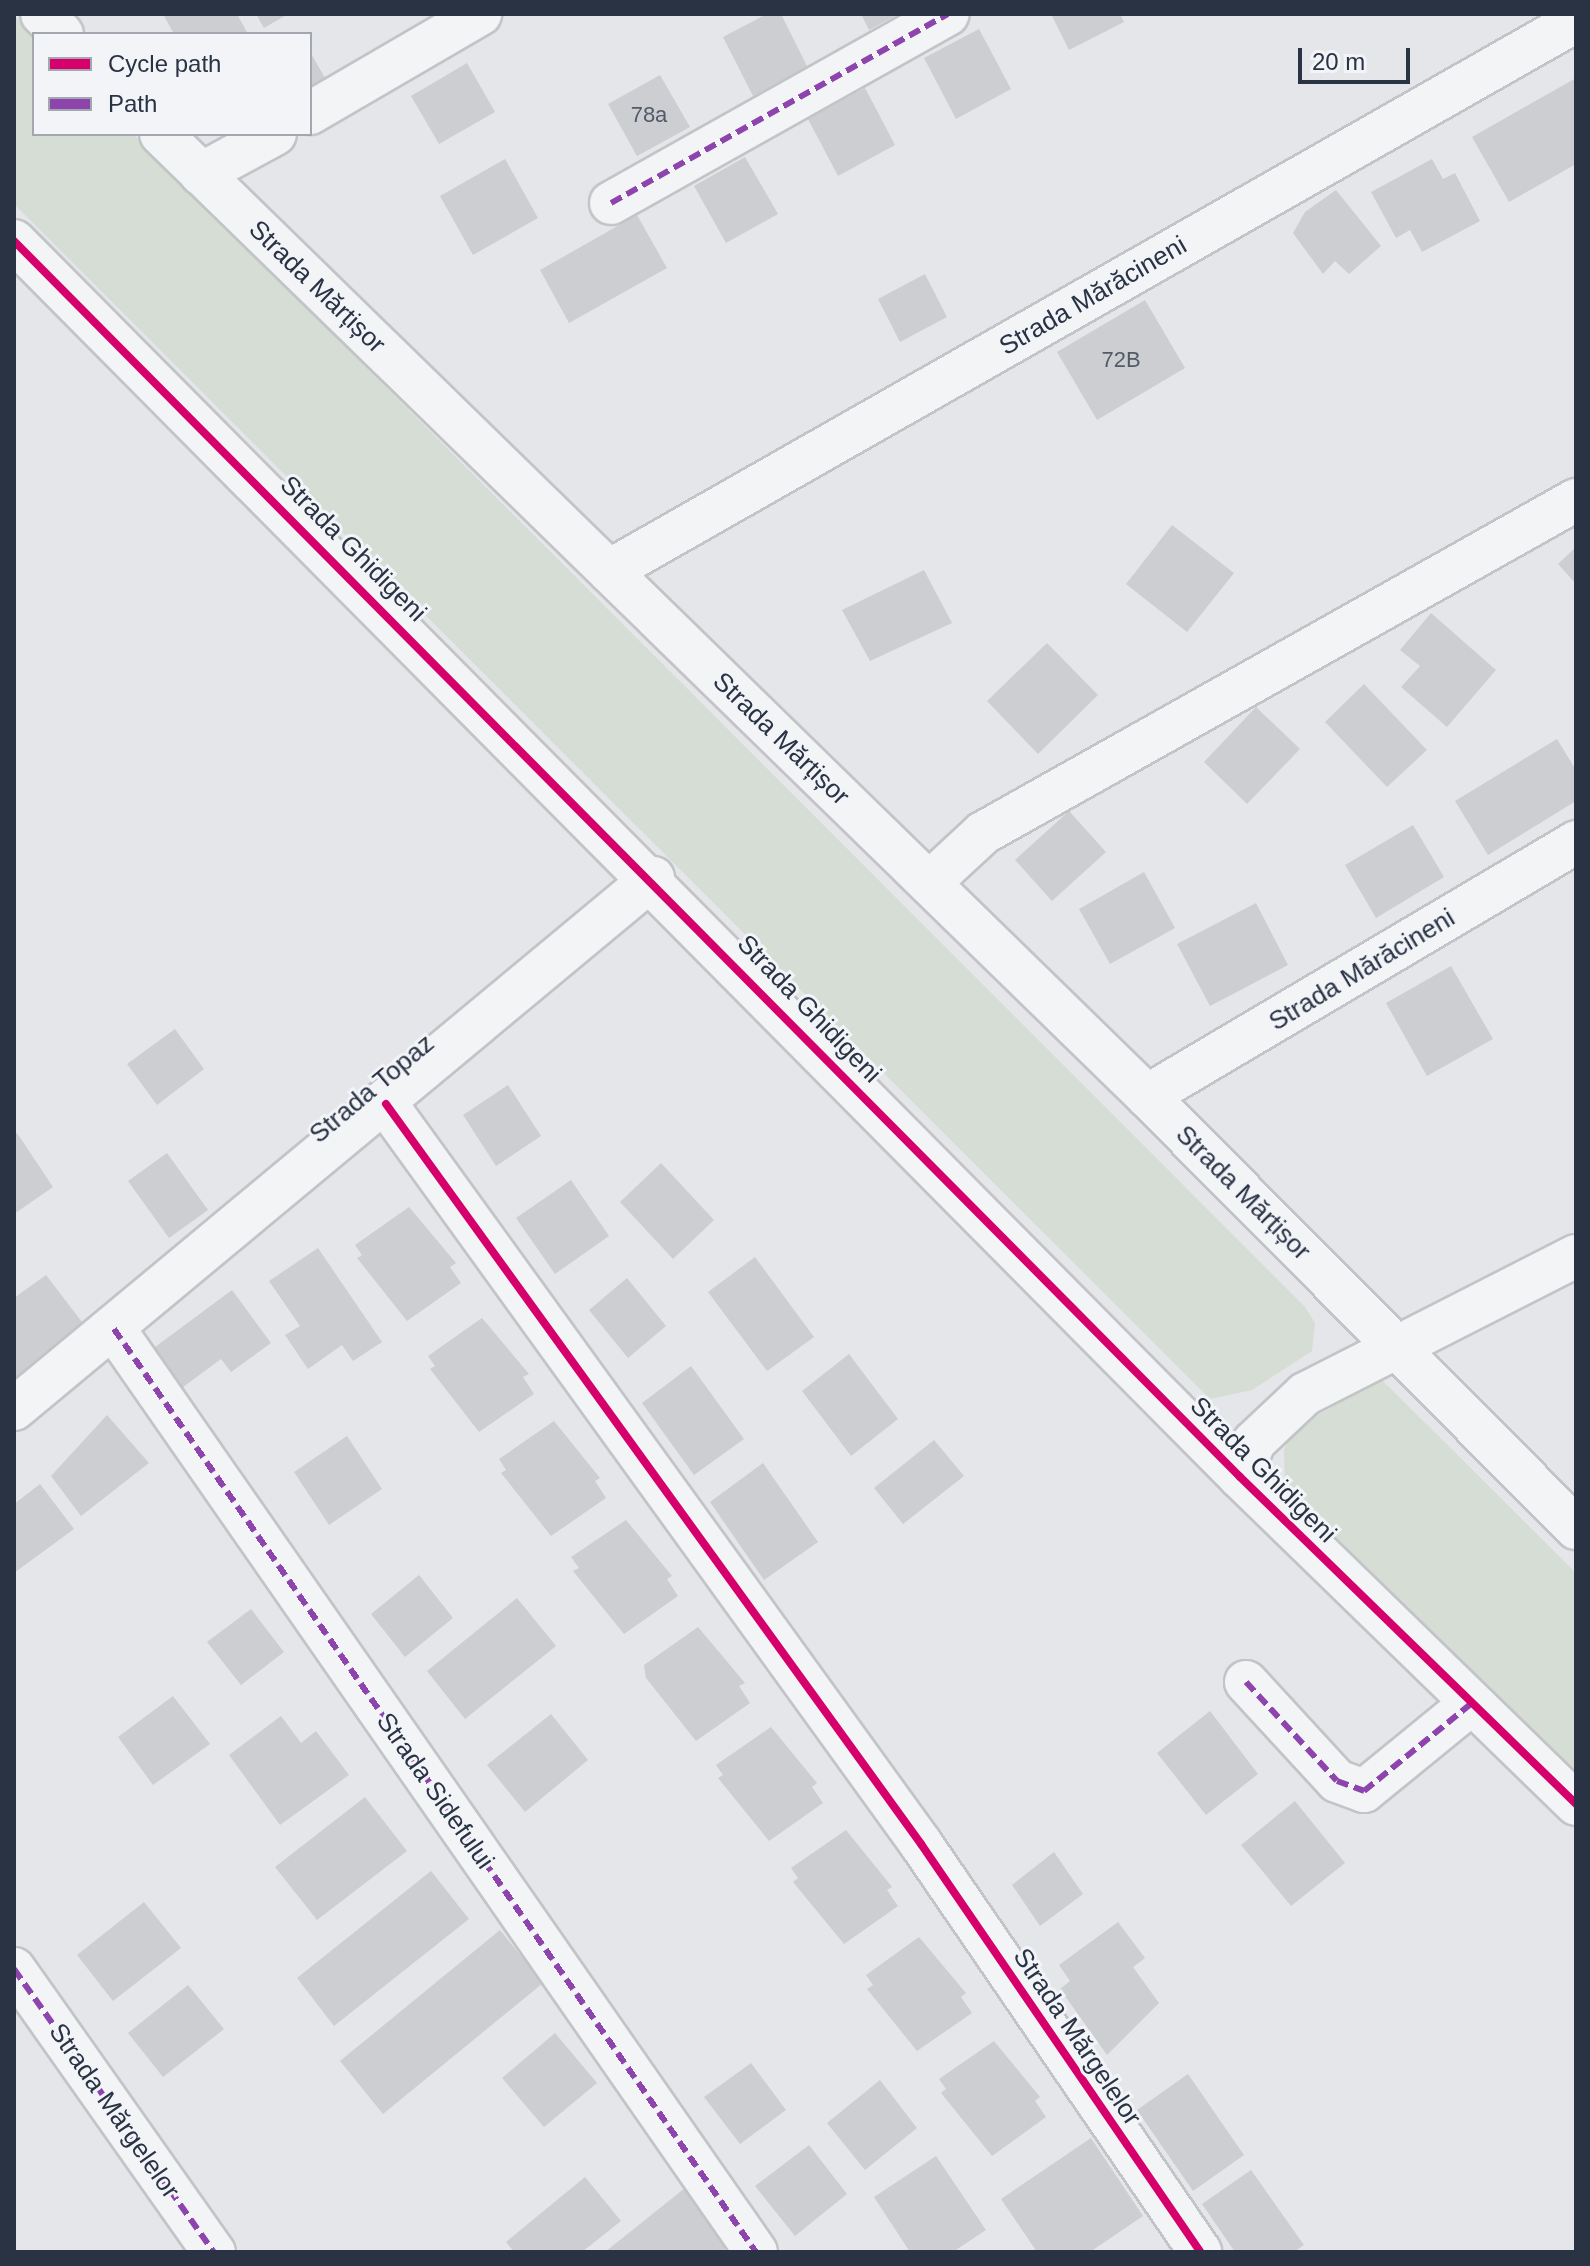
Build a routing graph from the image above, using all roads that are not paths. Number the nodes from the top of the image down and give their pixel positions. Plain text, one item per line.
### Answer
1 (42, 14) edge
2 (480, 14) edge
3 (948, 14) edge
4 (1576, 21) edge
5 (60, 32) edge
6 (312, 112) edge
7 (163, 136) edge
8 (271, 136) edge
9 (201, 174) junction
10 (611, 203) dead end
11 (14, 241) edge
12 (1576, 500) edge
13 (609, 571) junction
14 (1576, 842) edge
15 (653, 878) junction
16 (929, 883) junction
17 (1147, 1096) junction
18 (386, 1104) junction
19 (1576, 1256) edge
20 (114, 1329) junction
21 (1397, 1349) junction
22 (14, 1409) edge
23 (1240, 1477) junction
24 (1576, 1528) edge
25 (1246, 1682) dead end
26 (1472, 1703) junction
27 (1576, 1804) edge
28 (14, 1969) edge
29 (214, 2252) edge
30 (756, 2252) edge
31 (1200, 2252) edge

1 - 5 street
2 - 6 street
3 - 10 street
4 - 13 street, Strada Mărăcineni
7 - 9 street, Strada Mărțișor
8 - 9 street
9 - 13 street, Strada Mărțișor
11 - 15 street, Strada Ghidigeni
12 - 16 street
13 - 16 street, Strada Mărțișor
14 - 17 street, Strada Mărăcineni
15 - 18 street, Strada Topaz
15 - 23 street, Strada Ghidigeni
16 - 17 street, Strada Mărțișor
17 - 21 street, Strada Mărțișor
18 - 20 street, Strada Topaz
18 - 31 street, Strada Mărgelelor
19 - 21 street
20 - 22 street, Strada Topaz
20 - 30 street, Strada Sidefului
21 - 23 street
21 - 24 street, Strada Mărțișor
23 - 26 street, Strada Ghidigeni
25 - 26 street
26 - 27 street, Strada Ghidigeni
28 - 29 street, Strada Mărgelelor

